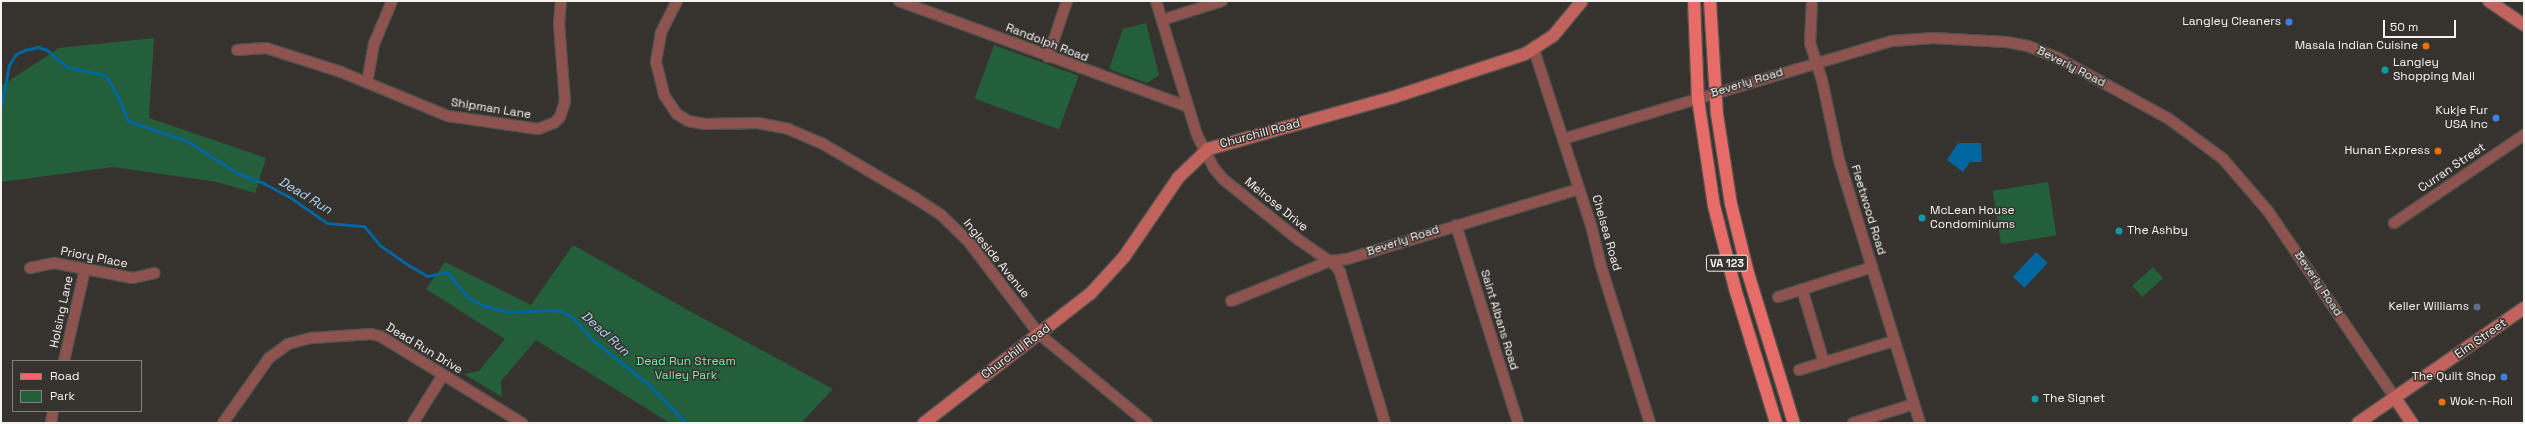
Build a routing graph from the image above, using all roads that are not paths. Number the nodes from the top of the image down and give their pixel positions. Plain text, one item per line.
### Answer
1 (392, 1) edge
2 (561, 1) edge
3 (678, 1) edge
4 (899, 1) edge
5 (1067, 1) edge
6 (1156, 1) edge
7 (1222, 1) edge
8 (1582, 1) edge
9 (1694, 1) edge
10 (1710, 1) edge
11 (1812, 1) edge
12 (2489, 1) edge
13 (913, 4) edge
14 (1162, 20) junction
15 (2524, 25) edge
16 (237, 50) dead end
17 (1534, 50) junction
18 (1048, 57) junction
19 (1816, 62) junction
20 (367, 83) junction
21 (1715, 92) junction
22 (1698, 99) junction
23 (1188, 107) junction
24 (2524, 135) edge
25 (1564, 139) junction
26 (1204, 152) junction
27 (1579, 189) junction
28 (2394, 223) dead end
29 (1456, 225) junction
30 (1330, 261) junction
31 (1872, 267) junction
32 (30, 268) dead end
33 (85, 269) junction
34 (154, 273) dead end
35 (1802, 289) junction
36 (1778, 297) dead end
37 (1231, 301) dead end
38 (2524, 308) edge
39 (1039, 334) junction
40 (1894, 341) junction
41 (64, 360) edge
42 (1824, 363) junction
43 (1799, 370) dead end
44 (443, 375) junction
45 (2395, 398) junction
46 (1914, 404) junction
47 (53, 412) edge
48 (51, 423) edge
49 (223, 423) edge
50 (413, 423) edge
51 (522, 423) edge
52 (924, 423) edge
53 (1147, 423) edge
54 (1385, 423) edge
55 (1518, 423) edge
56 (1650, 423) edge
57 (1776, 423) edge
58 (1794, 423) edge
59 (1854, 423) edge
60 (1920, 423) edge
61 (2358, 423) edge
62 (2412, 423) edge

1 - 20 street
2 - 20 street, Shipman Lane
3 - 39 street, Ingleside Avenue
4 - 13 street, Randolph Road
5 - 18 street
6 - 14 street, Melrose Drive
7 - 14 street
8 - 17 street, Churchill Road
9 - 22 main road, VA 123
10 - 21 main road, VA 123
11 - 19 street, Fleetwood Road
12 - 15 street
13 - 18 street, Randolph Road
14 - 23 street, Melrose Drive
16 - 20 street, Shipman Lane
17 - 25 street, Chelsea Road
17 - 26 street, Churchill Road
18 - 23 street, Randolph Road
19 - 21 street, Beverly Road
19 - 31 street, Fleetwood Road
19 - 45 street, Beverly Road
21 - 22 street, Beverly Road
21 - 58 main road, VA 123
22 - 25 street, Beverly Road
22 - 57 main road, VA 123
23 - 26 street, Melrose Drive
24 - 28 street, Curran Street
25 - 27 street, Chelsea Road
26 - 30 street, Melrose Drive
26 - 39 street, Churchill Road
27 - 29 street, Beverly Road
27 - 56 street, Chelsea Road
29 - 30 street, Beverly Road
29 - 55 street, Saint Albans Road
30 - 37 street, Beverly Road
30 - 54 street, Melrose Drive
31 - 35 street
31 - 40 street, Fleetwood Road
32 - 33 street, Priory Place
33 - 34 street, Priory Place
33 - 41 street, Holsing Lane
35 - 36 street
35 - 42 street
38 - 45 street, Elm Street
39 - 52 street, Churchill Road
39 - 53 street, Ingleside Avenue
40 - 42 street
40 - 46 street, Fleetwood Road
42 - 43 street
44 - 49 street, Dead Run Drive
44 - 50 street
44 - 51 street, Dead Run Drive
45 - 61 street, Elm Street
45 - 62 street, Beverly Road
46 - 59 street
46 - 60 street, Fleetwood Road
47 - 48 street

